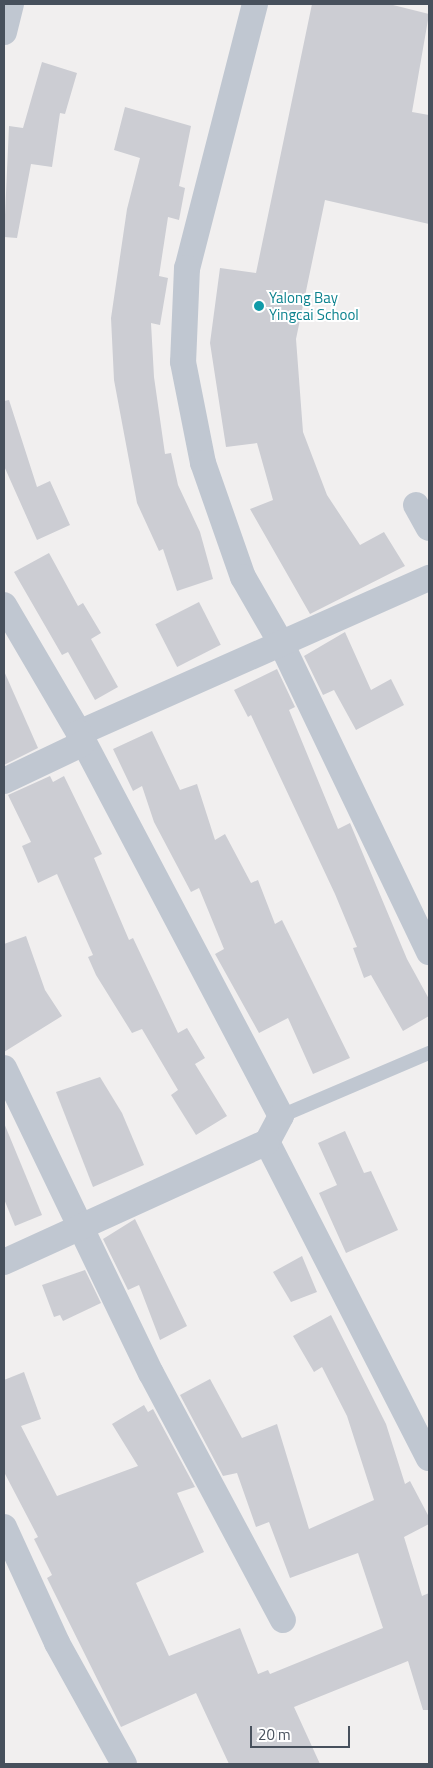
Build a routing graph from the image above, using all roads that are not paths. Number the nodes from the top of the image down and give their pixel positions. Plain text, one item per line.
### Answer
1 (11, 4) edge
2 (256, 4) edge
3 (4, 32) edge
4 (416, 505) dead end
5 (429, 528) edge
6 (429, 578) edge
7 (4, 606) edge
8 (281, 643) junction
9 (81, 738) junction
10 (4, 781) edge
11 (429, 952) edge
12 (429, 1053) edge
13 (4, 1068) edge
14 (281, 1116) junction
15 (266, 1142) junction
16 (81, 1226) junction
17 (4, 1262) edge
18 (429, 1458) edge
19 (4, 1527) edge
20 (283, 1620) dead end
21 (124, 1764) edge

1 - 3 street
2 - 8 street
4 - 5 street
6 - 8 street
7 - 9 street
8 - 9 street
8 - 11 street
9 - 10 street
9 - 14 street
12 - 14 lane
13 - 16 street
14 - 15 street
15 - 16 street
15 - 18 street
16 - 17 street
16 - 20 street
19 - 21 street

